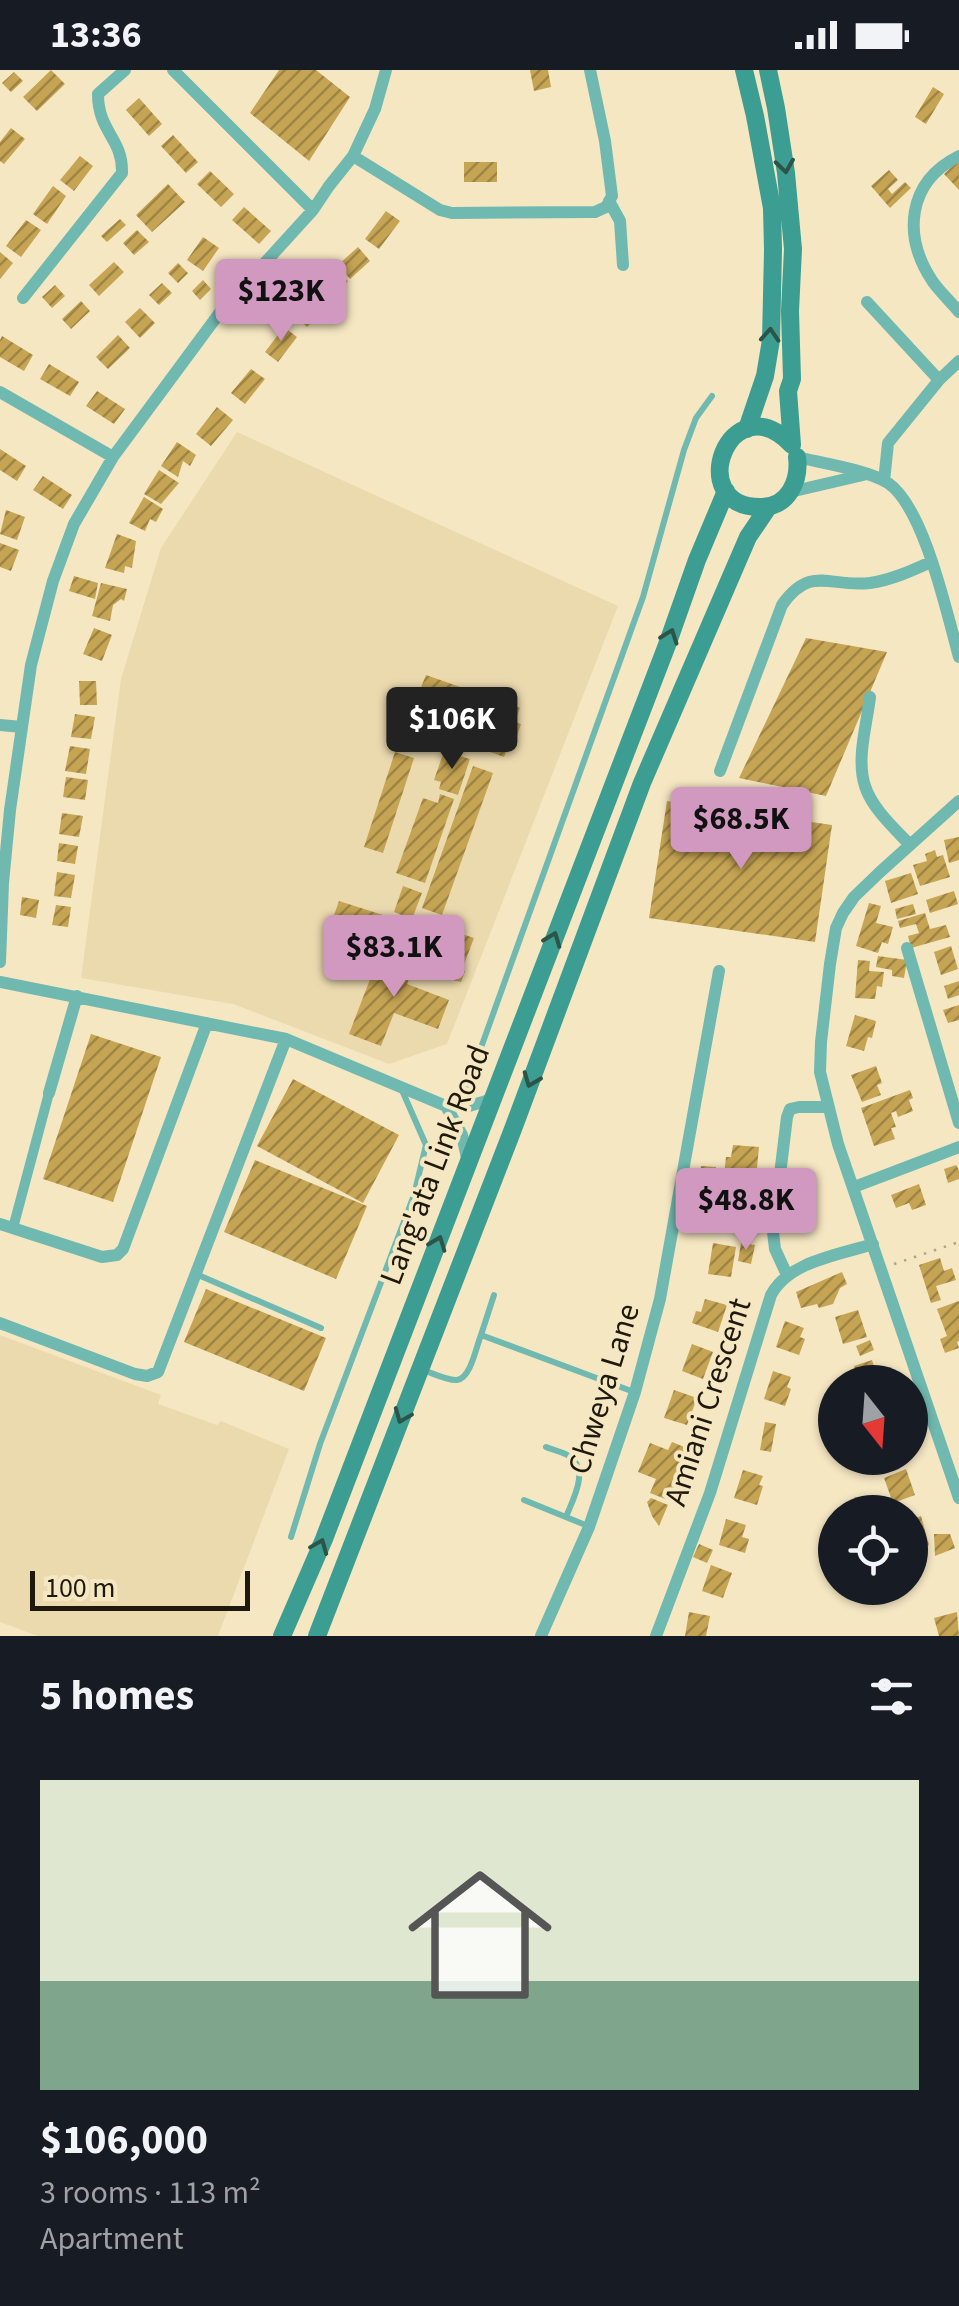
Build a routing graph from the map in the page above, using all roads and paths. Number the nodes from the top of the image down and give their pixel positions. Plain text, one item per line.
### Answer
1 (125, 70) edge
2 (174, 70) edge
3 (386, 70) edge
4 (590, 70) edge
5 (744, 70) edge
6 (768, 70) edge
7 (353, 156) junction
8 (959, 156) edge
9 (609, 201) junction
10 (314, 210) junction
11 (623, 265) dead end
12 (23, 298) dead end
13 (867, 302) dead end
14 (959, 312) edge
15 (959, 361) edge
16 (939, 380) junction
17 (0, 392) edge
18 (712, 396) dead end
19 (748, 429) junction
20 (795, 451) junction
21 (112, 456) junction
22 (865, 475) junction
23 (884, 481) junction
24 (726, 491) junction
25 (790, 492) junction
26 (769, 506) junction
27 (931, 562) junction
28 (959, 656) edge
29 (870, 697) dead end
30 (0, 725) edge
31 (22, 727) junction
32 (720, 771) dead end
33 (959, 801) edge
34 (909, 844) junction
35 (2, 883) edge
36 (906, 948) dead end
37 (0, 962) edge
38 (719, 971) dead end
39 (0, 982) edge
40 (77, 996) junction
41 (207, 1023) junction
42 (286, 1039) junction
43 (400, 1087) junction
44 (50, 1094) joint
45 (493, 1099) junction
46 (453, 1106) junction
47 (828, 1107) junction
48 (959, 1123) edge
49 (959, 1147) edge
50 (468, 1165) junction
51 (854, 1187) junction
52 (7, 1226) edge
53 (959, 1242) edge
54 (873, 1244) junction
55 (881, 1268) junction
56 (195, 1273) junction
57 (787, 1275) junction
58 (494, 1295) dead end
59 (0, 1323) edge
60 (320, 1328) dead end
61 (480, 1335) junction
62 (420, 1369) junction
63 (636, 1392) junction
64 (546, 1447) dead end
65 (959, 1498) edge
66 (524, 1500) dead end
67 (566, 1517) junction
68 (589, 1527) junction
69 (291, 1536) dead end
70 (282, 1636) edge
71 (317, 1636) edge
72 (541, 1636) edge
73 (656, 1636) edge

1 - 12 street
2 - 10 street
3 - 7 street
4 - 9 street
19 -> 5 main road
6 -> 20 main road
7 - 9 street
7 - 10 street
8 - 14 street
9 - 11 street
10 - 21 street
13 - 16 street
15 - 16 street
16 - 23 street
17 - 21 street
18 - 46 lane
19 - 20 main road
19 - 24 main road
20 - 22 street
20 - 25 main road
21 - 31 street
22 - 23 street
22 - 25 street
23 - 27 street
24 - 26 main road
45 -> 24 main road, Lang'ata Link Road
25 - 26 main road
26 -> 62 main road, Lang'ata Link Road
27 - 28 street
27 - 32 street
29 - 34 street
30 - 31 street
31 - 35 street
33 - 34 street
34 - 47 street
35 - 37 street
36 - 48 street
38 - 63 street, Chweya Lane
39 - 40 street
40 - 41 street
40 - 44 street
41 - 42 street
41 - 52 street
42 - 43 street
42 - 56 street
43 - 46 street
43 - 69 lane
44 - 52 street
45 - 46 street
45 - 50 main road, Lang'ata Link Road
46 - 50 street
47 - 51 street
47 - 57 street
49 - 51 street
70 -> 50 main road, Lang'ata Link Road
51 - 54 street
53 - 55 path
54 - 55 street
54 - 57 street, Amiani Crescent
55 - 65 street
56 - 59 street
56 - 60 lane
57 - 73 street, Amiani Crescent
58 - 61 lane
61 - 62 lane
61 - 63 lane
62 -> 71 main road, Lang'ata Link Road
63 - 68 street, Chweya Lane
64 - 67 lane
66 - 67 lane
67 - 68 lane
68 - 72 street, Chweya Lane

